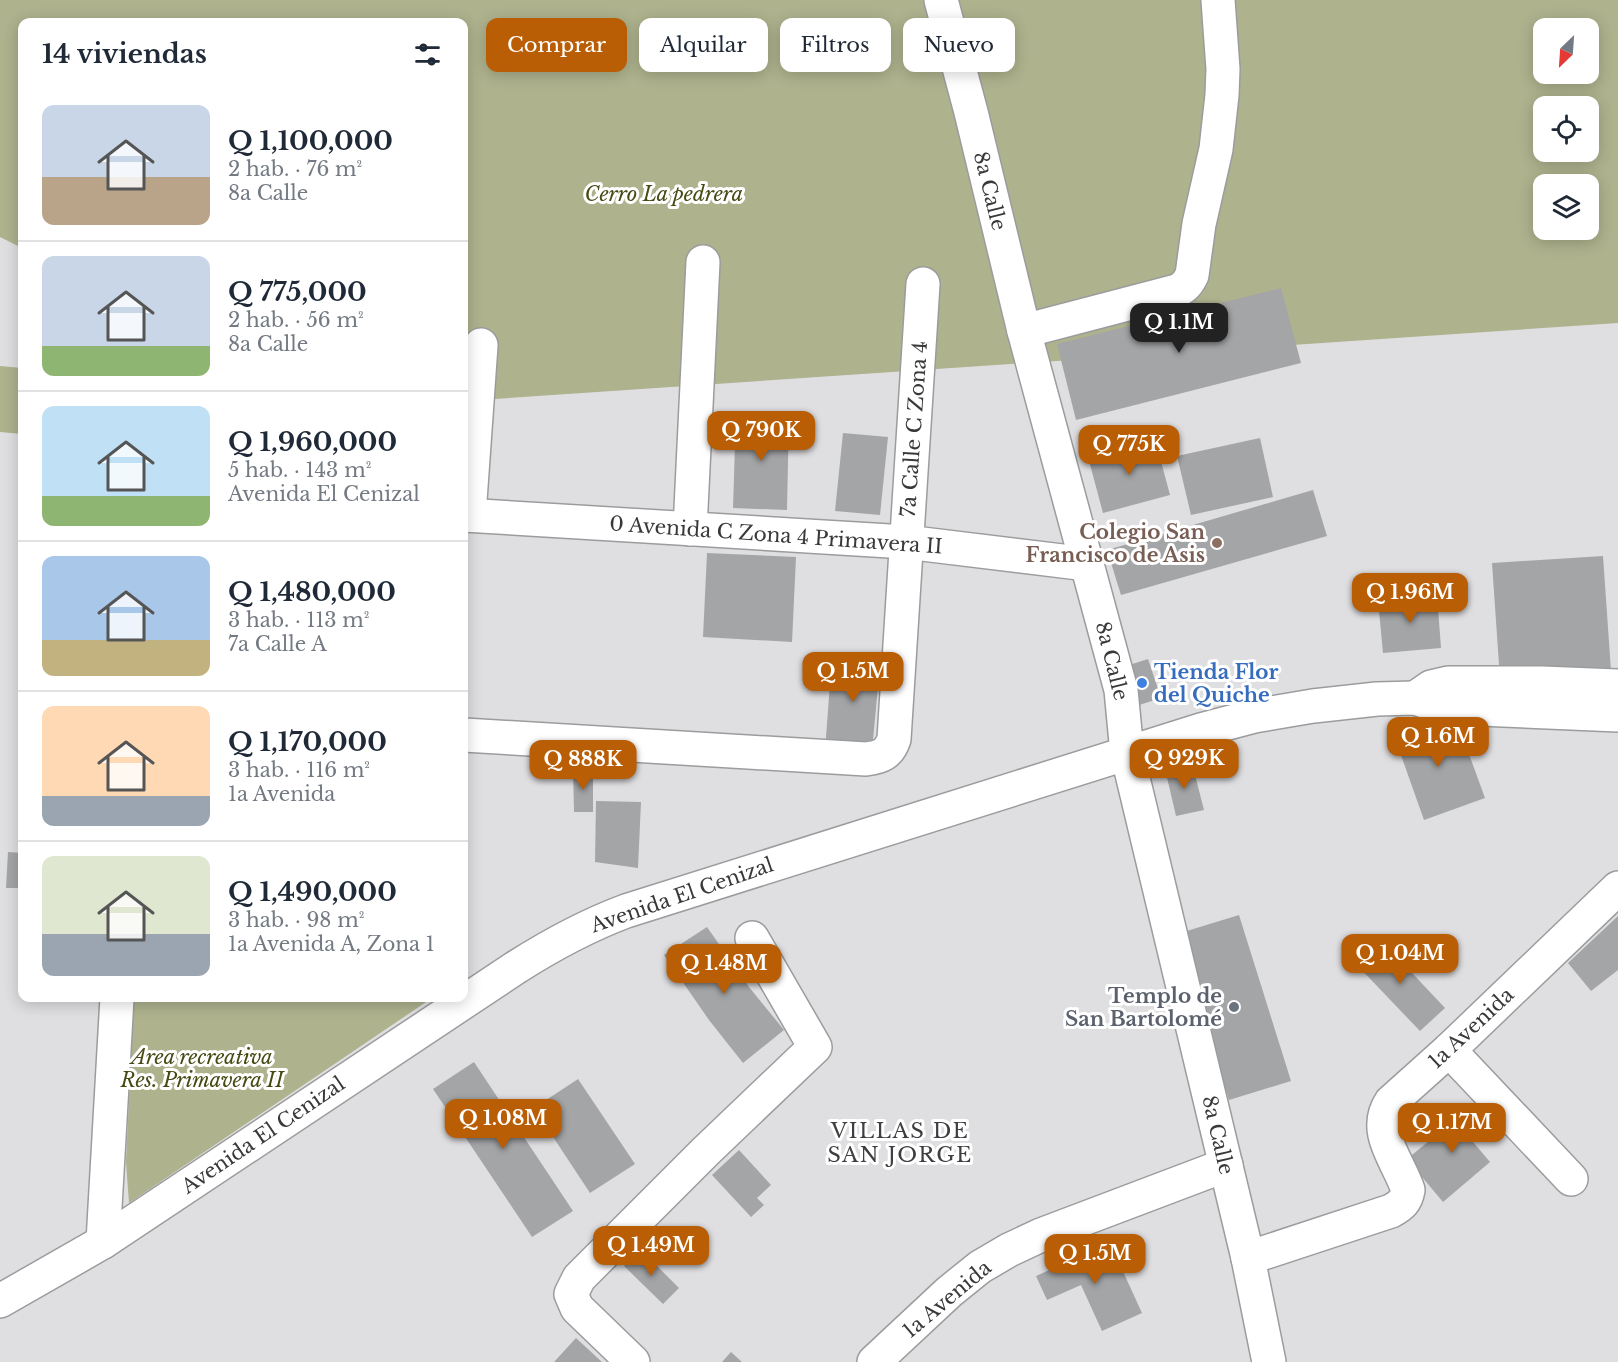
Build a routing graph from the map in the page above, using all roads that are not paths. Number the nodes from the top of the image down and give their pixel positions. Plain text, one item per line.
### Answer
1 (941, 0) edge
2 (1218, 0) edge
3 (703, 262) dead end
4 (923, 284) dead end
5 (1024, 331) junction
6 (481, 345) dead end
7 (468, 492) edge
8 (468, 515) edge
9 (690, 528) junction
10 (906, 542) junction
11 (1087, 564) junction
12 (1618, 686) edge
13 (1415, 698) junction
14 (1618, 715) edge
15 (468, 735) edge
16 (1127, 753) junction
17 (1618, 888) edge
18 (752, 938) dead end
19 (468, 999) edge
20 (117, 1002) edge
21 (464, 1002) edge
22 (1449, 1050) junction
23 (1226, 1165) junction
24 (1571, 1179) dead end
25 (103, 1242) junction
26 (1248, 1258) junction
27 (0, 1301) edge
28 (1264, 1358) edge
29 (633, 1362) edge
30 (874, 1362) edge

1 - 5 street, 8a Calle
2 - 5 street
3 - 9 street
4 - 10 street, 7a Calle C Zona 4
5 - 11 street, 8a Calle
6 - 7 street
8 - 9 street, 0 Avenida C Zona 4 Primavera II
9 - 10 street, 0 Avenida C Zona 4 Primavera II
10 - 11 street, 0 Avenida C Zona 4 Primavera II
10 - 15 street, 7a Calle C Zona 4
11 - 16 street, 8a Calle
12 - 13 street, Avenida El Cenizal
13 - 14 street, Avenida El Cenizal
13 - 16 street, Avenida El Cenizal
16 - 19 street, Avenida El Cenizal
16 - 23 street, 8a Calle
17 - 22 street, 1a Avenida
18 - 29 street
20 - 25 street
21 - 25 street, Avenida El Cenizal
22 - 24 street
22 - 26 street, 1a Avenida
23 - 26 street, 8a Calle
23 - 30 street, 1a Avenida
25 - 27 street, Avenida El Cenizal
26 - 28 street, 8a Calle

